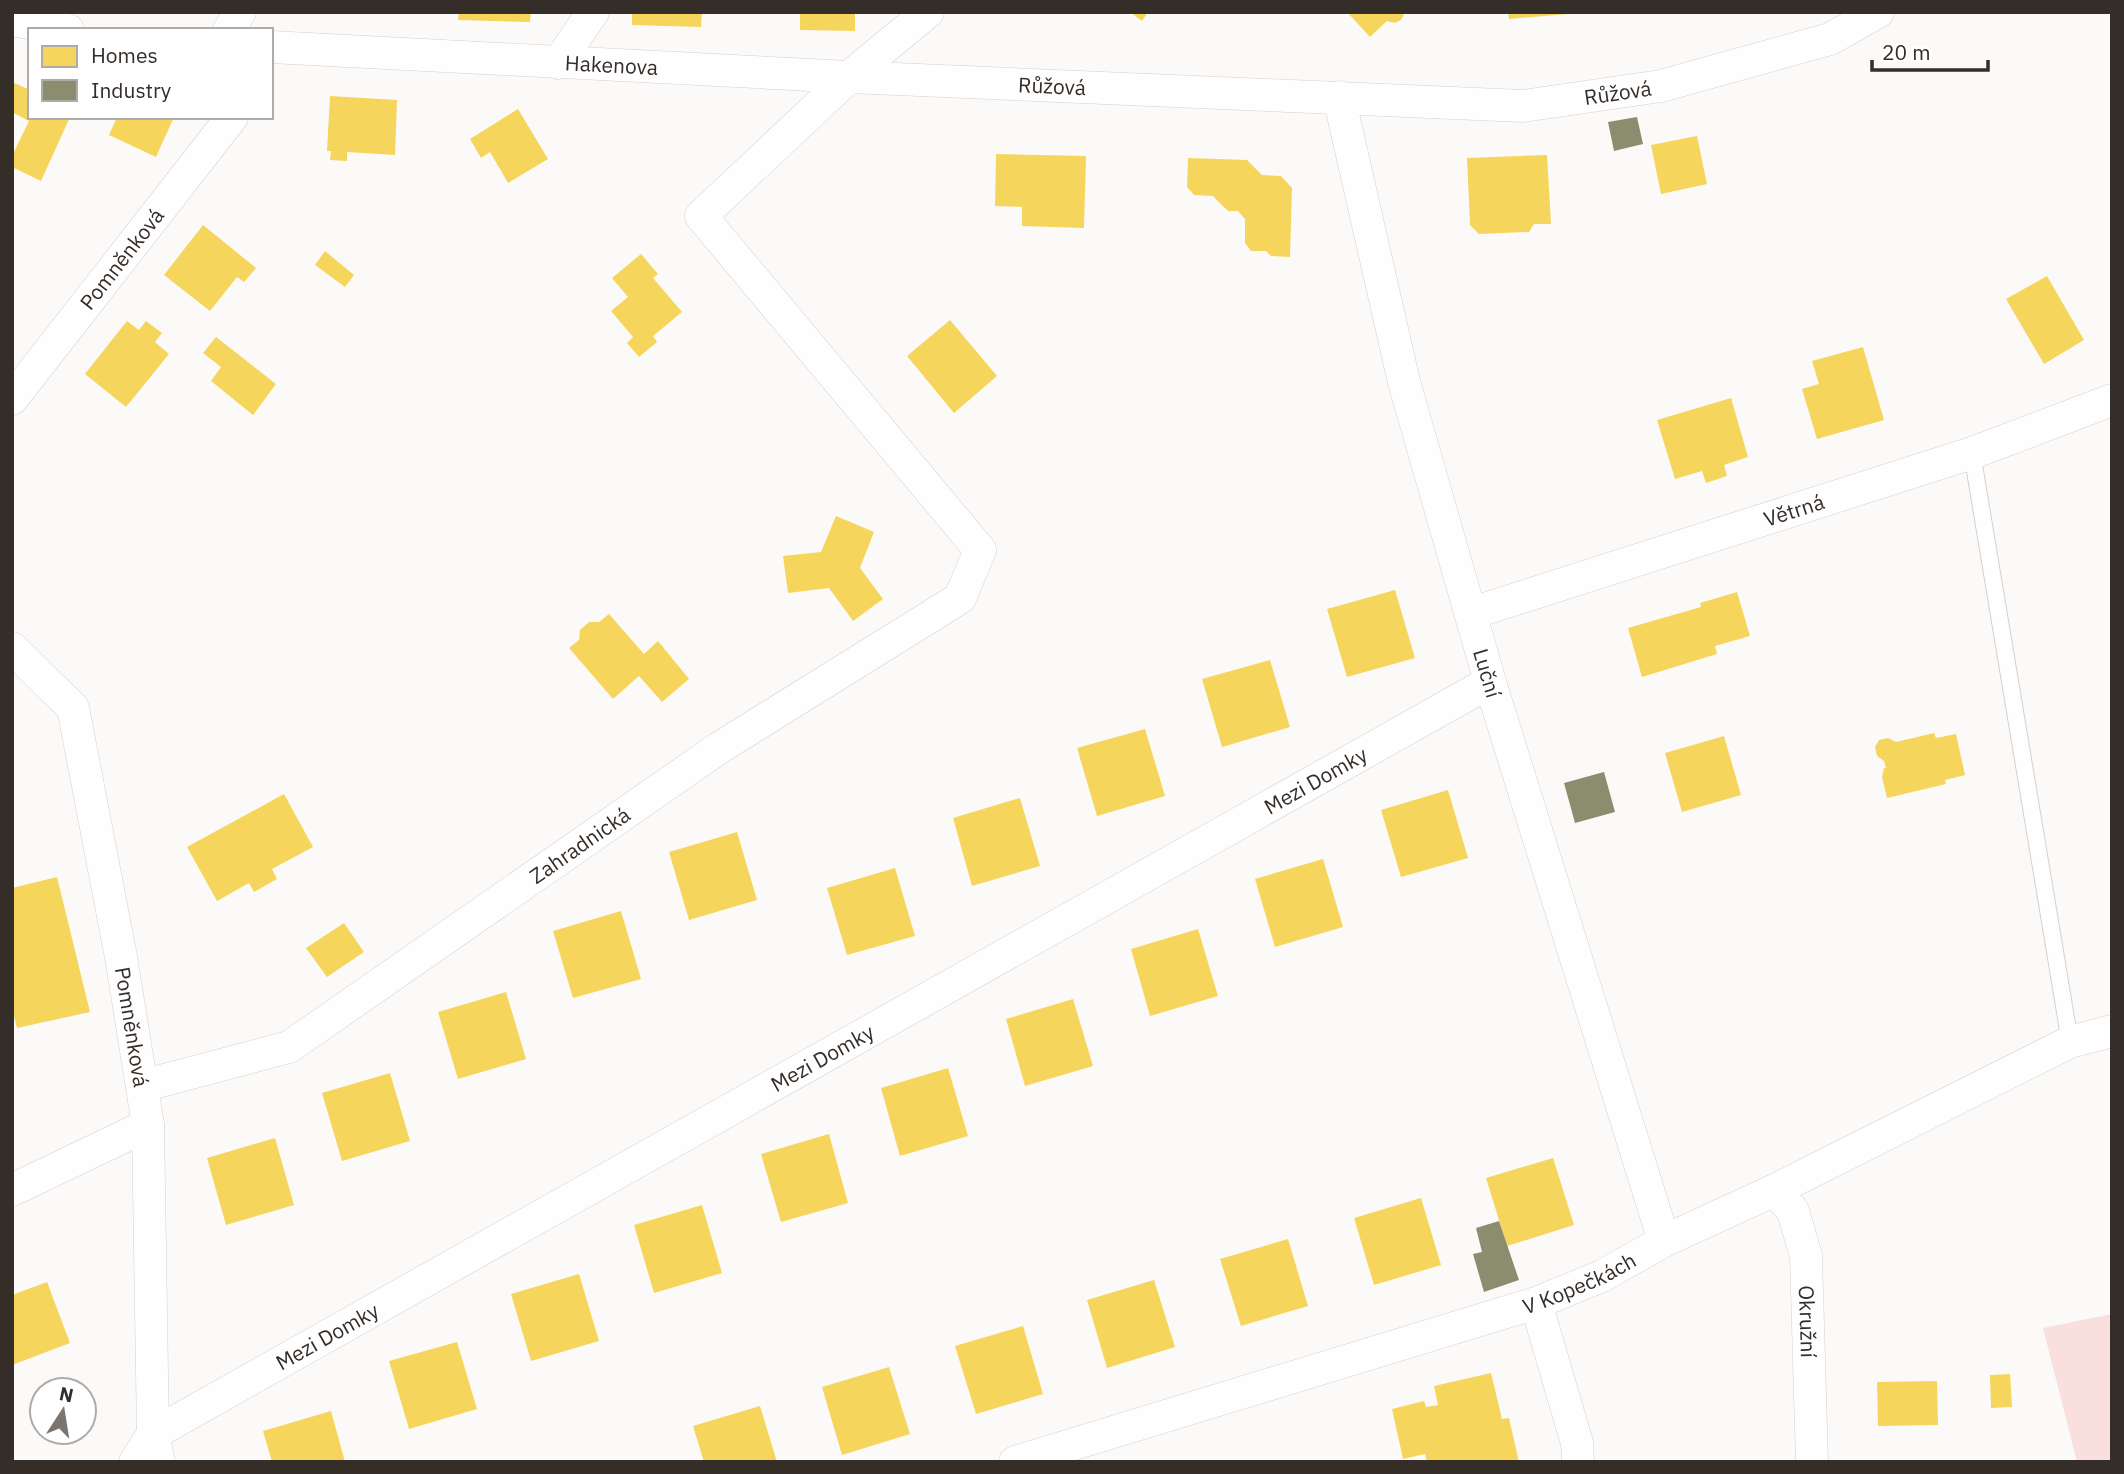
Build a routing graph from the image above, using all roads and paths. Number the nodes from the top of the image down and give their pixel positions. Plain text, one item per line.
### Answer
1 (240, 12) edge
2 (593, 12) edge
3 (928, 12) edge
4 (1878, 12) edge
5 (12, 20) edge
6 (57, 28) edge
7 (230, 28) edge
8 (276, 54) edge
9 (558, 63) junction
10 (849, 77) junction
11 (1339, 97) junction
12 (230, 119) edge
13 (12, 399) edge
14 (2112, 400) edge
15 (1972, 453) junction
16 (1472, 613) junction
17 (12, 648) edge
18 (1490, 682) junction
19 (2112, 1031) edge
20 (2070, 1042) junction
21 (142, 1086) junction
22 (148, 1125) junction
23 (1775, 1189) junction
24 (12, 1190) edge
25 (1664, 1241) junction
26 (1536, 1303) junction
27 (156, 1448) edge
28 (135, 1462) edge
29 (1015, 1462) edge
30 (1578, 1462) edge
31 (1812, 1462) edge

1 - 7 street
2 - 9 street
3 - 10 street
4 - 11 street, Růžová
5 - 6 street
8 - 9 street, Hakenova
9 - 10 street, Hakenova
10 - 11 street, Růžová
10 - 21 street, Zahradnická
11 - 16 street, Luční
12 - 13 street, Pomněnková
14 - 15 street, Větrná
15 - 16 street, Větrná
15 - 20 lane
16 - 18 street, Luční
17 - 21 street, Pomněnková
18 - 25 street, Luční
18 - 27 street, Mezi Domky
19 - 20 street, V Kopečkách
20 - 23 street, V Kopečkách
21 - 22 street, Pomněnková
22 - 24 street
22 - 27 street, Pomněnková
23 - 25 street, V Kopečkách
23 - 31 street, Okružní
25 - 26 street, V Kopečkách
26 - 29 street, V Kopečkách
26 - 30 street
27 - 28 street

